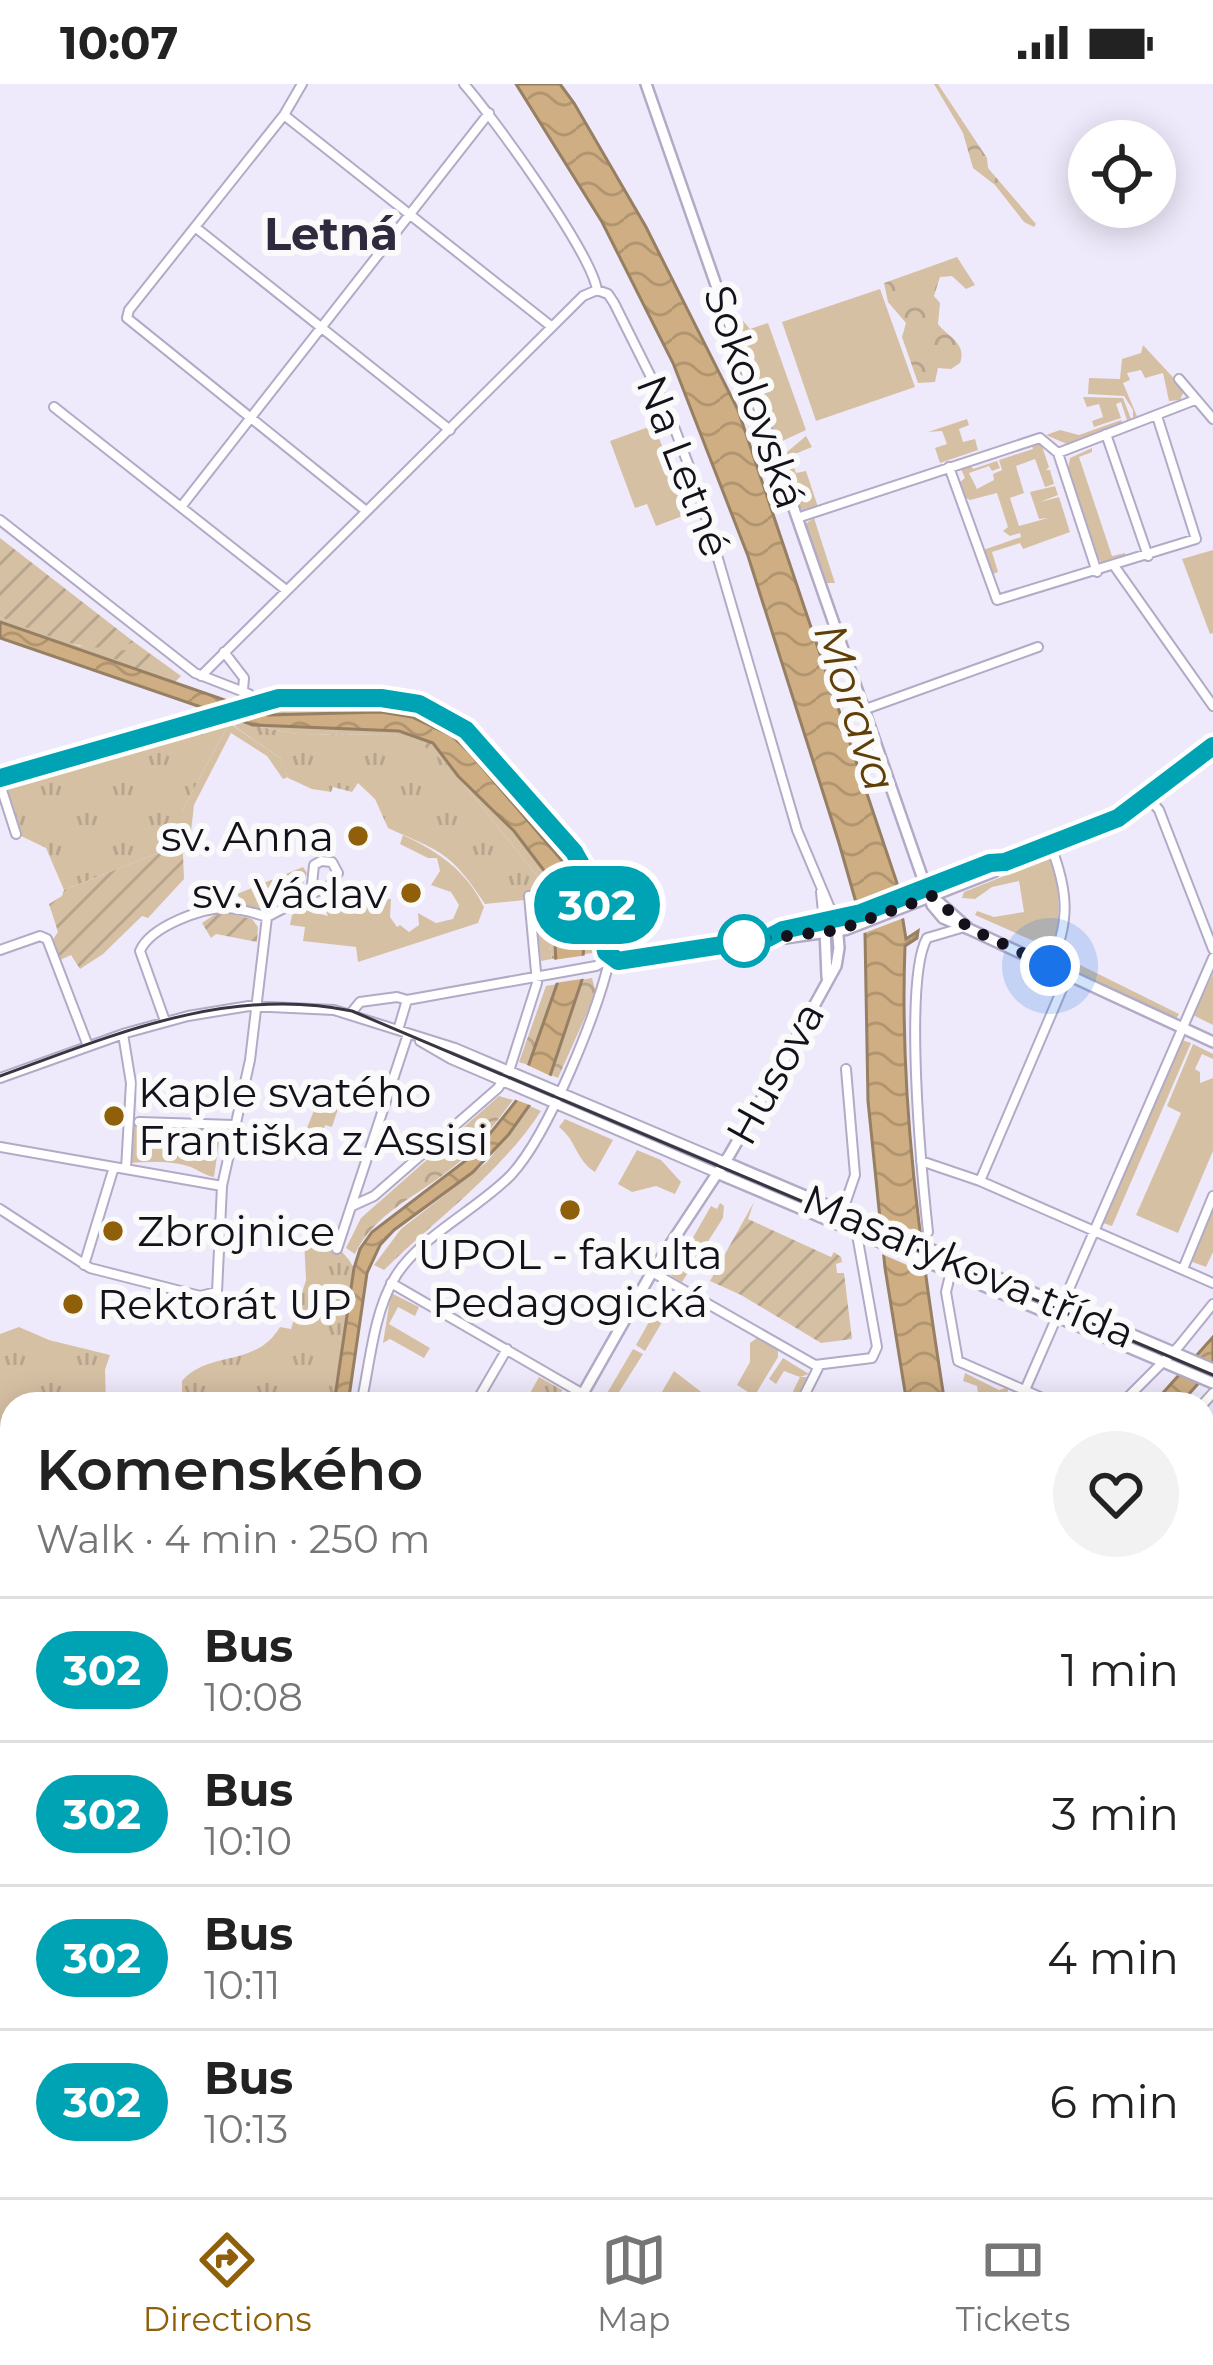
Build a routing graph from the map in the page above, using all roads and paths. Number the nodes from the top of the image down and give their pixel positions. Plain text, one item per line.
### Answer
1 (302, 84) edge
2 (464, 84) edge
3 (646, 84) edge
4 (489, 113) junction
5 (284, 115) junction
6 (410, 213) junction
7 (195, 226) junction
8 (597, 290) junction
9 (322, 326) junction
10 (552, 327) junction
11 (1179, 379) dead end
12 (1195, 400) junction
13 (54, 407) dead end
14 (1157, 416) junction
15 (250, 417) junction
16 (1213, 419) edge
17 (450, 430) junction
18 (1106, 434) junction
19 (1058, 453) junction
20 (949, 466) junction
21 (181, 507) junction
22 (365, 510) junction
23 (797, 518) junction
24 (0, 520) edge
25 (1148, 556) junction
26 (1115, 566) junction
27 (1097, 572) junction
28 (286, 590) junction
29 (1038, 646) dead end
30 (224, 652) junction
31 (201, 676) junction
32 (243, 690) junction
33 (249, 705) junction
34 (1213, 706) edge
35 (863, 710) junction
36 (1213, 746) edge
37 (0, 781) edge
38 (1148, 797) junction
39 (16, 833) dead end
40 (1049, 844) junction
41 (931, 892) junction
42 (311, 895) junction
43 (529, 896) dead end
44 (915, 898) junction
45 (268, 917) junction
46 (835, 925) junction
47 (965, 928) junction
48 (0, 950) edge
49 (1213, 954) edge
50 (610, 958) junction
51 (1050, 966) junction
52 (1068, 975) junction
53 (538, 976) junction
54 (407, 1000) junction
55 (256, 1006) junction
56 (351, 1013) junction
57 (165, 1021) junction
58 (1182, 1028) junction
59 (403, 1032) junction
60 (123, 1034) junction
61 (1213, 1042) edge
62 (88, 1046) junction
63 (846, 1069) dead end
64 (511, 1072) junction
65 (0, 1078) edge
66 (506, 1082) junction
67 (556, 1091) junction
68 (552, 1102) junction
69 (139, 1122) dead end
70 (234, 1125) junction
71 (0, 1147) edge
72 (921, 1161) junction
73 (114, 1167) junction
74 (721, 1167) junction
75 (126, 1169) junction
76 (980, 1181) junction
77 (222, 1186) junction
78 (1213, 1196) edge
79 (352, 1206) junction
80 (844, 1207) junction
81 (0, 1209) edge
82 (822, 1218) junction
83 (861, 1219) junction
84 (1094, 1231) junction
85 (928, 1232) dead end
86 (856, 1234) junction
87 (337, 1250) dead end
88 (940, 1252) junction
89 (84, 1265) junction
90 (974, 1267) junction
91 (1183, 1269) junction
92 (652, 1272) junction
93 (951, 1274) junction
94 (392, 1282) junction
95 (1213, 1283) edge
96 (1213, 1304) edge
97 (1058, 1311) junction
98 (507, 1349) junction
99 (1171, 1352) junction
100 (1161, 1361) junction
101 (819, 1366) junction
102 (1213, 1369) edge
103 (1212, 1387) edge
104 (1025, 1390) junction
105 (364, 1392) edge
106 (482, 1392) edge
107 (570, 1392) edge
108 (584, 1392) edge
109 (806, 1392) edge
110 (1030, 1392) edge
111 (1132, 1392) edge

1 - 5 street
2 - 4 street, Na Letné
3 - 23 street, Sokolovská
4 - 6 street
4 - 8 street, Na Letné
5 - 6 street
5 - 7 street
6 - 9 street
6 - 10 street
7 - 9 street
7 - 15 street
8 - 10 street
8 - 46 street, Na Letné
9 - 15 street
9 - 17 street
10 - 17 street
11 - 12 street
12 - 14 street
12 - 16 street
13 - 21 street
14 - 18 street
14 - 25 street
15 - 21 street
15 - 22 street
17 - 22 street
18 - 19 street
18 - 25 street
19 - 20 street
19 - 27 street
20 - 23 street
20 - 27 street
21 - 28 street
22 - 28 street
23 - 35 street, Sokolovská
24 - 31 street
25 - 26 street
26 - 27 street
26 - 34 street
28 - 30 street
29 - 35 street
30 - 31 street
30 - 32 street
31 - 32 street
32 - 33 street
33 - 37 main road
33 - 50 main road
35 - 41 street, Sokolovská
36 - 38 main road
37 - 39 street
38 - 40 main road
38 - 49 street
40 - 41 main road
40 - 51 street
41 - 44 main road
41 - 47 street
42 - 42 street
42 - 45 street
43 - 53 street
44 - 46 main road
44 - 46 main road
45 - 55 street
45 - 57 street
46 - 50 main road
46 - 74 street, Husova
47 - 51 street
47 - 72 street
48 - 62 street
49 - 58 street
50 - 53 street
50 - 67 street
51 - 52 street
52 - 58 street
52 - 76 street
53 - 54 street
53 - 64 street
54 - 56 street
54 - 59 street
55 - 56 street
55 - 57 street
55 - 70 street
56 - 59 street
57 - 60 street
58 - 61 street
58 - 84 street
59 - 64 street
59 - 66 street
59 - 79 street
60 - 62 street
60 - 75 street
62 - 65 street
63 - 80 street
64 - 66 street
64 - 67 street
66 - 68 street
66 - 79 street
67 - 68 street
67 - 74 street
68 - 74 street
68 - 94 street
69 - 70 street
70 - 77 street
71 - 73 street
72 - 76 street
72 - 85 street
73 - 75 street
73 - 89 street
74 - 80 street, Masarykova třída
74 - 82 street, Masarykova třída
74 - 92 street, Husova
75 - 77 street
76 - 84 street
77 - 89 street
78 - 91 street
79 - 87 street
80 - 82 street
80 - 83 street, Masarykova třída
80 - 86 street
81 - 89 street
82 - 86 street, Masarykova třída
83 - 86 street
83 - 88 street, Masarykova třída
84 - 91 street
84 - 97 street
86 - 93 street, Masarykova třída
86 - 101 street
88 - 90 street, Masarykova třída
88 - 93 street
90 - 93 street
90 - 97 street, Masarykova třída
91 - 95 street
92 - 101 street
92 - 108 street, Husova
93 - 97 street, Masarykova třída
93 - 104 street
94 - 98 street
94 - 105 street
96 - 99 street
97 - 99 street, Masarykova třída
97 - 100 street, Masarykova třída
97 - 104 street
98 - 106 street
98 - 107 street
99 - 100 street
99 - 102 street, Masarykova třída
100 - 103 street, Masarykova třída
100 - 111 street
101 - 109 street
104 - 110 street

